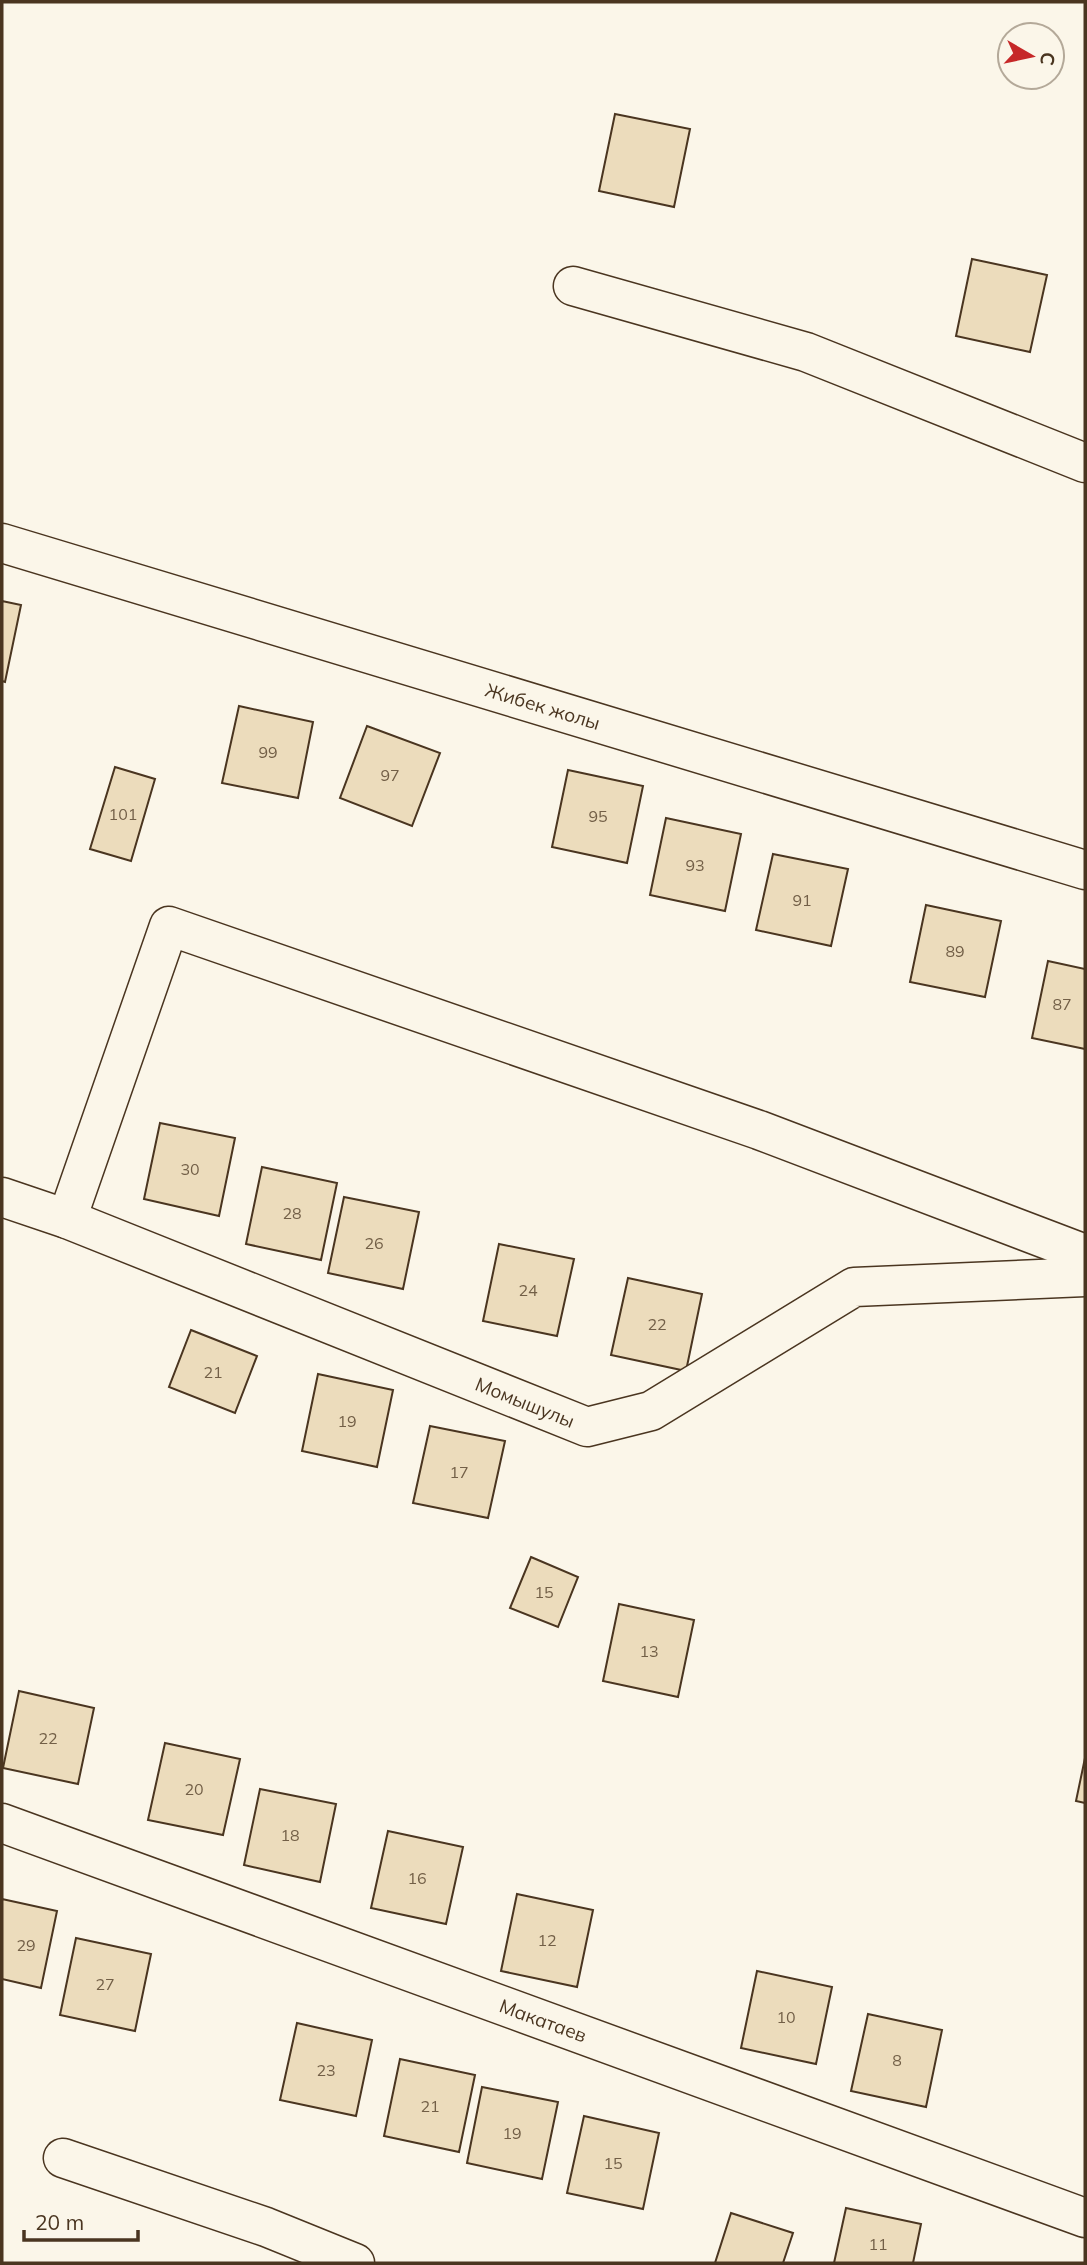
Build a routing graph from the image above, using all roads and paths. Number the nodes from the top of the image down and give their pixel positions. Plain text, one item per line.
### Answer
1 (573, 286) dead end
2 (1085, 463) edge
3 (2, 543) edge
4 (1085, 870) edge
5 (2, 1198) edge
6 (66, 1219) junction
7 (1085, 1254) edge
8 (1085, 1277) edge
9 (2, 1823) edge
10 (63, 2158) dead end
11 (1085, 2218) edge
12 (355, 2263) edge

1 - 2 street
3 - 4 street, Жибек жолы
5 - 6 street, Момышулы
6 - 7 street
6 - 8 street, Момышулы
9 - 11 street, Макатаев
10 - 12 street

